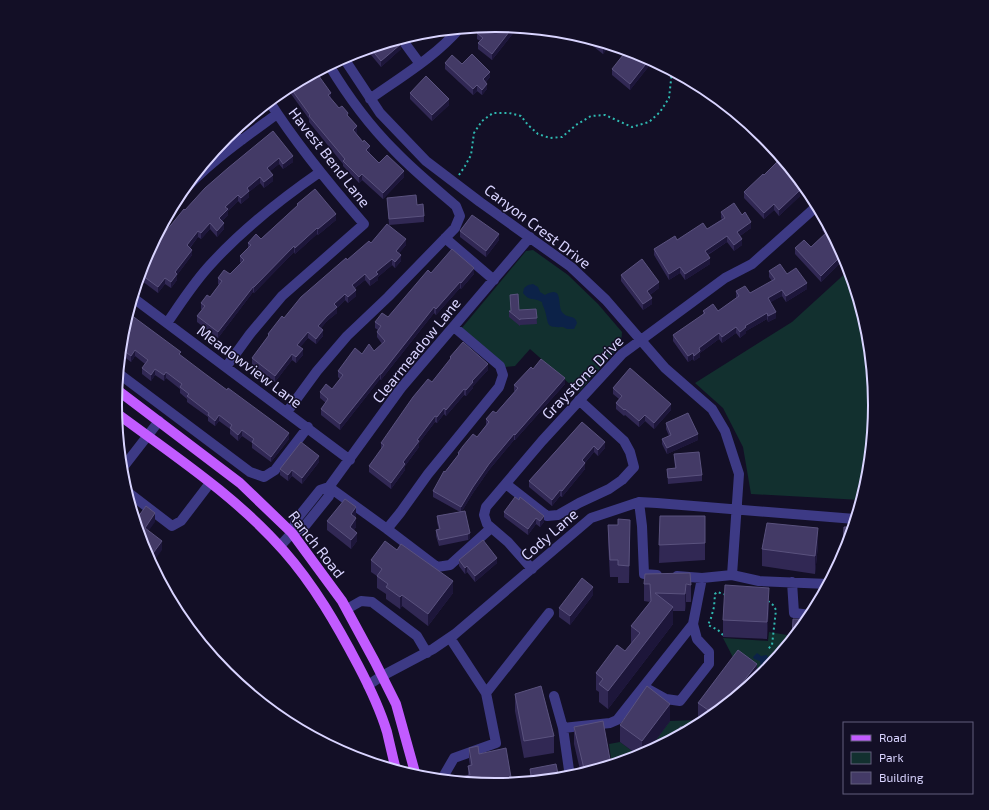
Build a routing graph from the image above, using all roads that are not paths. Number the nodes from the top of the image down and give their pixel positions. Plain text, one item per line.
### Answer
1 (455, 34) edge
2 (405, 43) edge
3 (346, 63) edge
4 (420, 64) junction
5 (332, 69) edge
6 (370, 99) junction
7 (272, 106) edge
8 (277, 114) junction
9 (235, 137) edge
10 (242, 140) junction
11 (204, 172) edge
12 (320, 172) junction
13 (812, 210) edge
14 (530, 237) junction
15 (445, 238) junction
16 (494, 280) junction
17 (136, 300) edge
18 (167, 323) junction
19 (454, 327) junction
20 (640, 340) junction
21 (226, 367) junction
22 (123, 376) edge
23 (122, 394) edge
24 (579, 400) junction
25 (287, 412) junction
26 (122, 417) edge
27 (159, 421) junction
28 (308, 427) junction
29 (147, 436) junction
30 (350, 460) junction
31 (126, 463) edge
32 (210, 483) junction
33 (506, 484) junction
34 (329, 487) junction
35 (133, 496) edge
36 (639, 502) junction
37 (736, 509) junction
38 (850, 519) edge
39 (491, 528) junction
40 (387, 529) junction
41 (292, 533) junction
42 (280, 546) junction
43 (532, 569) junction
44 (732, 575) junction
45 (702, 578) junction
46 (792, 582) junction
47 (822, 584) edge
48 (347, 609) junction
49 (549, 613) dead end
50 (803, 614) edge
51 (693, 624) junction
52 (450, 638) junction
53 (426, 653) junction
54 (382, 676) junction
55 (368, 685) junction
56 (644, 686) junction
57 (486, 693) junction
58 (554, 696) dead end
59 (563, 728) junction
60 (394, 764) edge
61 (414, 769) edge
62 (569, 770) edge
63 (444, 775) edge

1 - 4 street
2 - 4 street
3 - 6 street, Canyon Crest Drive
4 - 6 street
5 - 15 street
6 - 14 street, Canyon Crest Drive
7 - 8 street, Havest Bend Lane
8 - 10 street
8 - 12 street, Havest Bend Lane
9 - 10 street
10 - 11 street
12 - 18 street
12 - 21 street, Havest Bend Lane
13 - 20 street, Graystone Drive
14 - 16 street, Clearmeadow Lane
14 - 20 street, Canyon Crest Drive
15 - 16 street
15 - 25 street
16 - 19 street, Clearmeadow Lane
17 - 18 street, Meadowview Lane
18 - 21 street, Meadowview Lane
19 - 30 street, Clearmeadow Lane
19 - 40 street
20 - 24 street, Graystone Drive
20 - 37 street, Canyon Crest Drive
21 - 25 street, Meadowview Lane
22 - 28 street
23 - 27 main road, Ranch Road
24 - 33 street, Graystone Drive
24 - 33 street
25 - 28 street, Meadowview Lane
26 - 29 main road, Ranch Road
27 - 29 street
27 - 41 main road, Ranch Road
28 - 30 street, Meadowview Lane
29 - 31 street
29 - 32 main road, Ranch Road
30 - 34 street, Clearmeadow Lane
32 - 35 street
32 - 42 main road, Ranch Road
33 - 39 street, Graystone Drive
34 - 40 street
34 - 41 street, Clearmeadow Lane
36 - 37 street, Cody Lane
36 - 43 street, Cody Lane
36 - 45 street
37 - 38 street, Cody Lane
37 - 44 street, Canyon Crest Drive
39 - 40 street
39 - 43 street
41 - 42 street, Clearmeadow Lane
41 - 48 main road, Ranch Road
42 - 55 main road, Ranch Road
43 - 52 street, Cody Lane
44 - 45 street
44 - 46 street
45 - 51 street
46 - 47 street
46 - 50 street
48 - 53 street
48 - 54 main road, Ranch Road
49 - 57 street
51 - 56 street
51 - 56 street
52 - 53 street, Cody Lane
52 - 57 street
53 - 54 street, Cody Lane
54 - 55 street, Cody Lane
54 - 61 main road, Ranch Road
55 - 60 main road, Ranch Road
56 - 59 street
57 - 63 street
58 - 59 street
59 - 62 street

